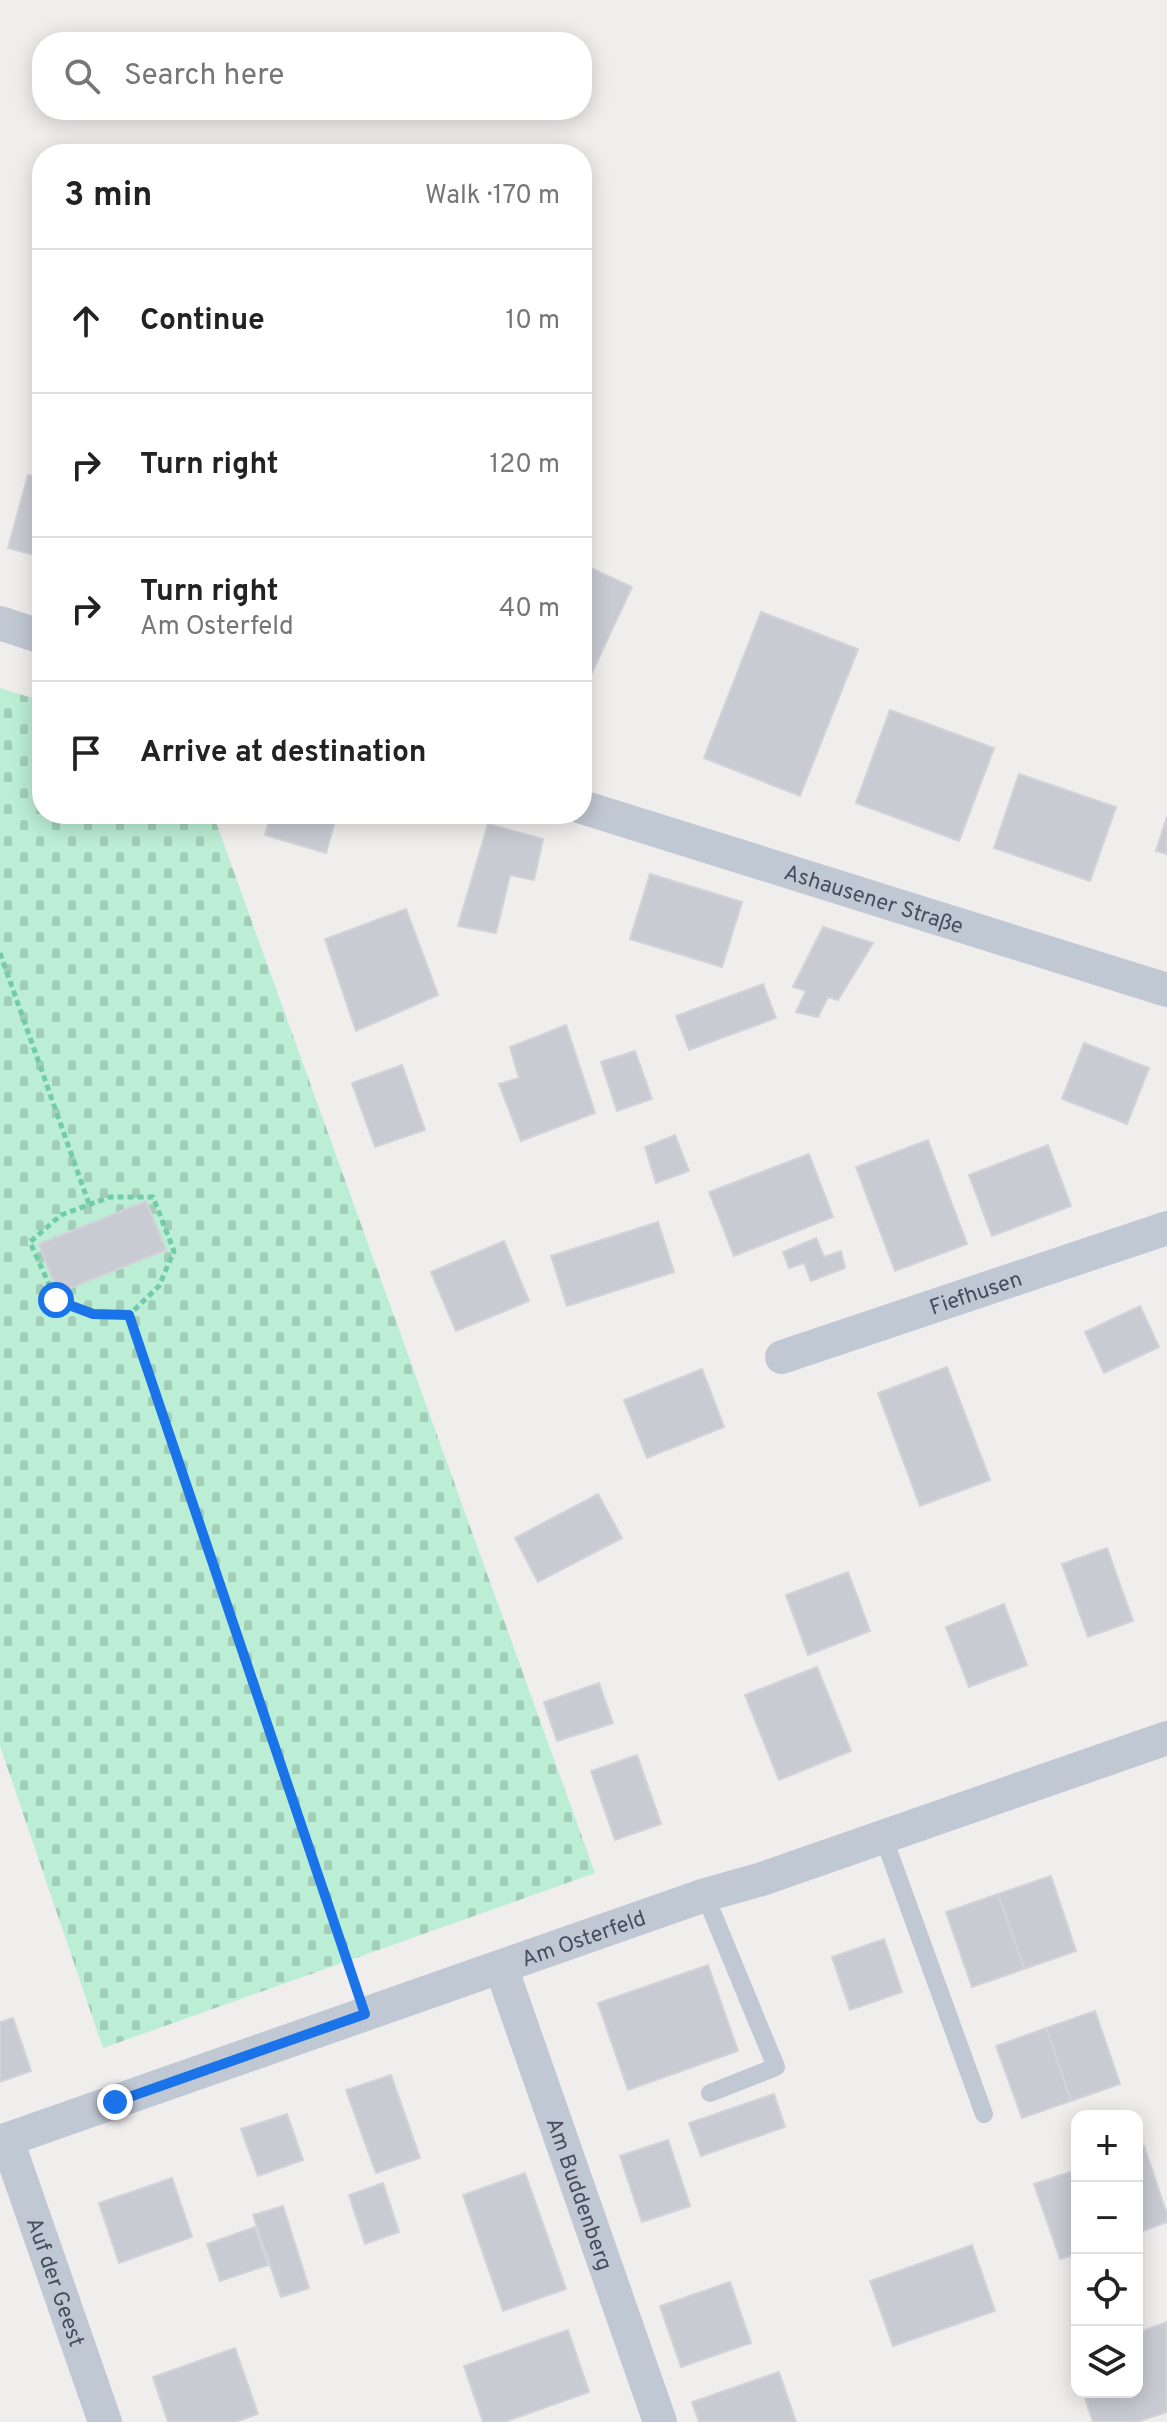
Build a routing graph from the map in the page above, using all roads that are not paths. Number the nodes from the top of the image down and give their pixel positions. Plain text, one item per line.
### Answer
1 (0, 623) edge
2 (32, 634) edge
3 (592, 810) edge
4 (1167, 990) edge
5 (1167, 1228) edge
6 (782, 1357) dead end
7 (1167, 1738) edge
8 (883, 1836) junction
9 (705, 1895) junction
10 (501, 1967) junction
11 (710, 2093) dead end
12 (984, 2114) dead end
13 (4, 2141) edge
14 (105, 2422) edge
15 (660, 2422) edge

1 - 2 street
3 - 4 street, Ashausener Straße
5 - 6 street, Fiefhusen
7 - 8 street, Am Osterfeld
8 - 9 street, Am Osterfeld
8 - 12 lane
9 - 10 street, Am Osterfeld
9 - 11 lane
10 - 13 street, Am Osterfeld
10 - 15 street, Am Buddenberg
13 - 14 street, Auf der Geest

